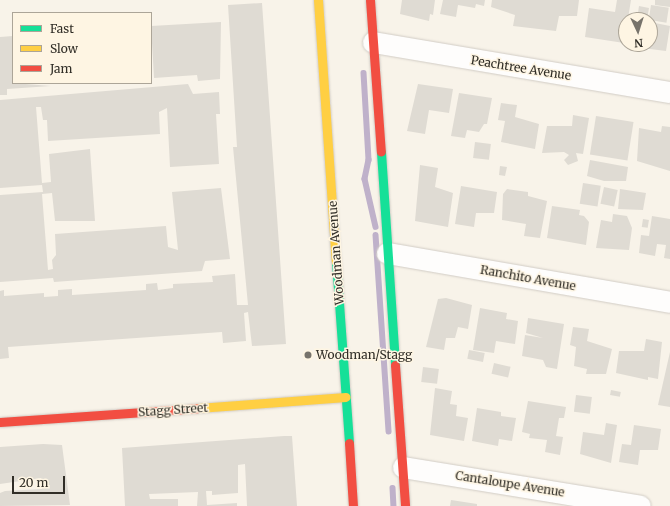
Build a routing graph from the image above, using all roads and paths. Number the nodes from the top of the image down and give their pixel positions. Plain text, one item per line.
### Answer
1 (318, 0) edge
2 (370, 0) edge
3 (373, 42) junction
4 (670, 92) edge
5 (387, 253) junction
6 (670, 302) edge
7 (346, 397) junction
8 (0, 422) edge
9 (403, 467) junction
10 (616, 504) edge
11 (353, 506) edge
12 (405, 506) edge
13 (640, 506) edge

1 - 7 street, Woodman Avenue
2 - 3 street
3 - 4 street, Peachtree Avenue
3 - 5 street
5 - 6 street, Ranchito Avenue
5 - 9 street
7 - 8 street, Stagg Street
7 - 11 street, Woodman Avenue
9 - 10 street, Cantaloupe Avenue
9 - 12 street
10 - 13 street, Cantaloupe Avenue

